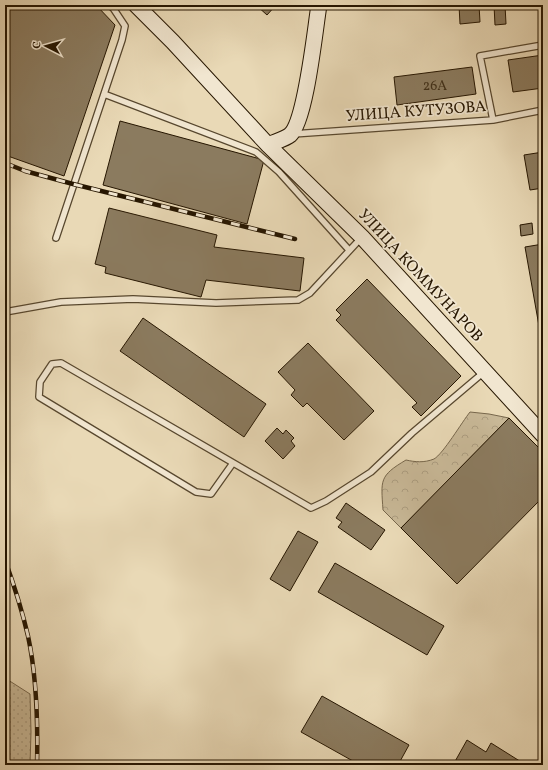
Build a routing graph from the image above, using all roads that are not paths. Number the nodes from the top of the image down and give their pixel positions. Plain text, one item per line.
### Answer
1 (109, 5) edge
2 (136, 5) edge
3 (319, 5) edge
4 (543, 45) edge
5 (104, 94) junction
6 (543, 110) edge
7 (493, 120) junction
8 (290, 135) junction
9 (268, 145) junction
10 (362, 237) junction
11 (56, 238) dead end
12 (349, 250) junction
13 (5, 312) edge
14 (484, 372) junction
15 (543, 435) edge
16 (233, 463) junction

1 - 5 lane
2 - 9 main road, УЛИЦА КОММУНАРОВ
3 - 8 main road
4 - 7 lane
5 - 11 lane
5 - 12 lane
6 - 7 lane, УЛИЦА КУТУЗОВА
7 - 8 lane, УЛИЦА КУТУЗОВА
8 - 9 main road
9 - 10 main road, УЛИЦА КОММУНАРОВ
10 - 12 lane
10 - 14 main road, УЛИЦА КОММУНАРОВ
12 - 13 lane
14 - 15 main road, УЛИЦА КОММУНАРОВ
14 - 16 lane
16 - 16 lane

